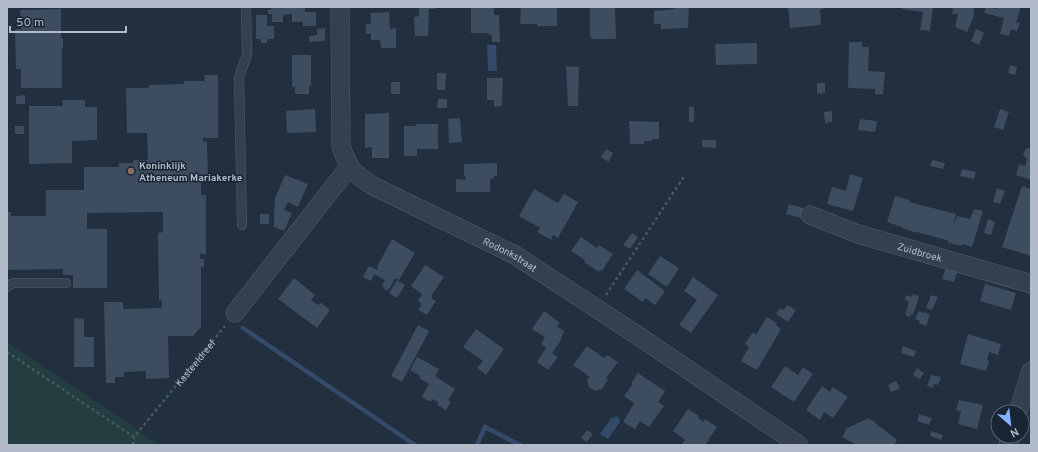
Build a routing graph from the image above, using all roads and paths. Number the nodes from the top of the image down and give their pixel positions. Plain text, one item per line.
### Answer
1 (246, 7) edge
2 (340, 7) edge
3 (350, 168) junction
4 (685, 175) dead end
5 (810, 215) dead end
6 (242, 225) dead end
7 (66, 283) dead end
8 (1031, 284) edge
9 (7, 287) edge
10 (597, 309) junction
11 (236, 313) joint
12 (7, 352) edge
13 (1031, 371) edge
14 (1021, 404) edge
15 (134, 438) junction
16 (133, 445) edge
17 (799, 445) edge

1 - 6 lane
2 - 3 street, Rodonkstraat
3 - 10 street, Rodonkstraat
3 - 11 street
4 - 10 path
5 - 8 street, Zuidbroek
7 - 9 lane
10 - 17 street, Rodonkstraat
11 - 15 path, Kasteeldreef
12 - 15 path
13 - 14 street
15 - 16 path

